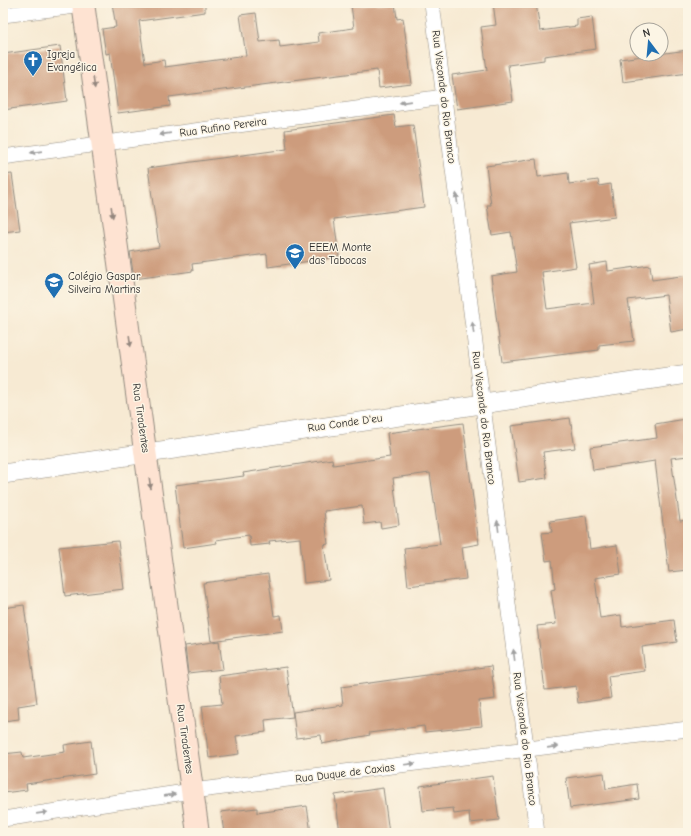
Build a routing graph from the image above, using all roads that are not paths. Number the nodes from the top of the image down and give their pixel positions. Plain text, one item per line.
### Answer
1 (432, 3) edge
2 (84, 4) edge
3 (3, 15) edge
4 (444, 97) junction
5 (103, 143) junction
6 (3, 156) edge
7 (688, 374) edge
8 (482, 403) junction
9 (146, 452) junction
10 (3, 474) edge
11 (688, 729) edge
12 (526, 750) junction
13 (192, 792) junction
14 (3, 819) edge
15 (198, 833) edge
16 (537, 833) edge

1 - 4 street, Rua Visconde do Rio Branco
2 - 3 street
2 -> 5 main road, Rua Tiradentes
4 -> 5 street, Rua Rufino Pereira
8 -> 4 street, Rua Visconde do Rio Branco
5 -> 6 street, Rua Rufino Pereira
5 -> 9 main road, Rua Tiradentes
7 - 8 street, Rua Conde D'eu
8 - 9 street, Rua Conde D'eu
12 -> 8 street, Rua Visconde do Rio Branco
9 - 10 street, Rua Conde D'eu
9 -> 13 main road, Rua Tiradentes
12 -> 11 street, Rua Duque de Caxias
13 -> 12 street, Rua Duque de Caxias
12 - 16 street, Rua Visconde do Rio Branco
14 -> 13 street, Rua Duque de Caxias
13 - 15 main road, Rua Tiradentes

